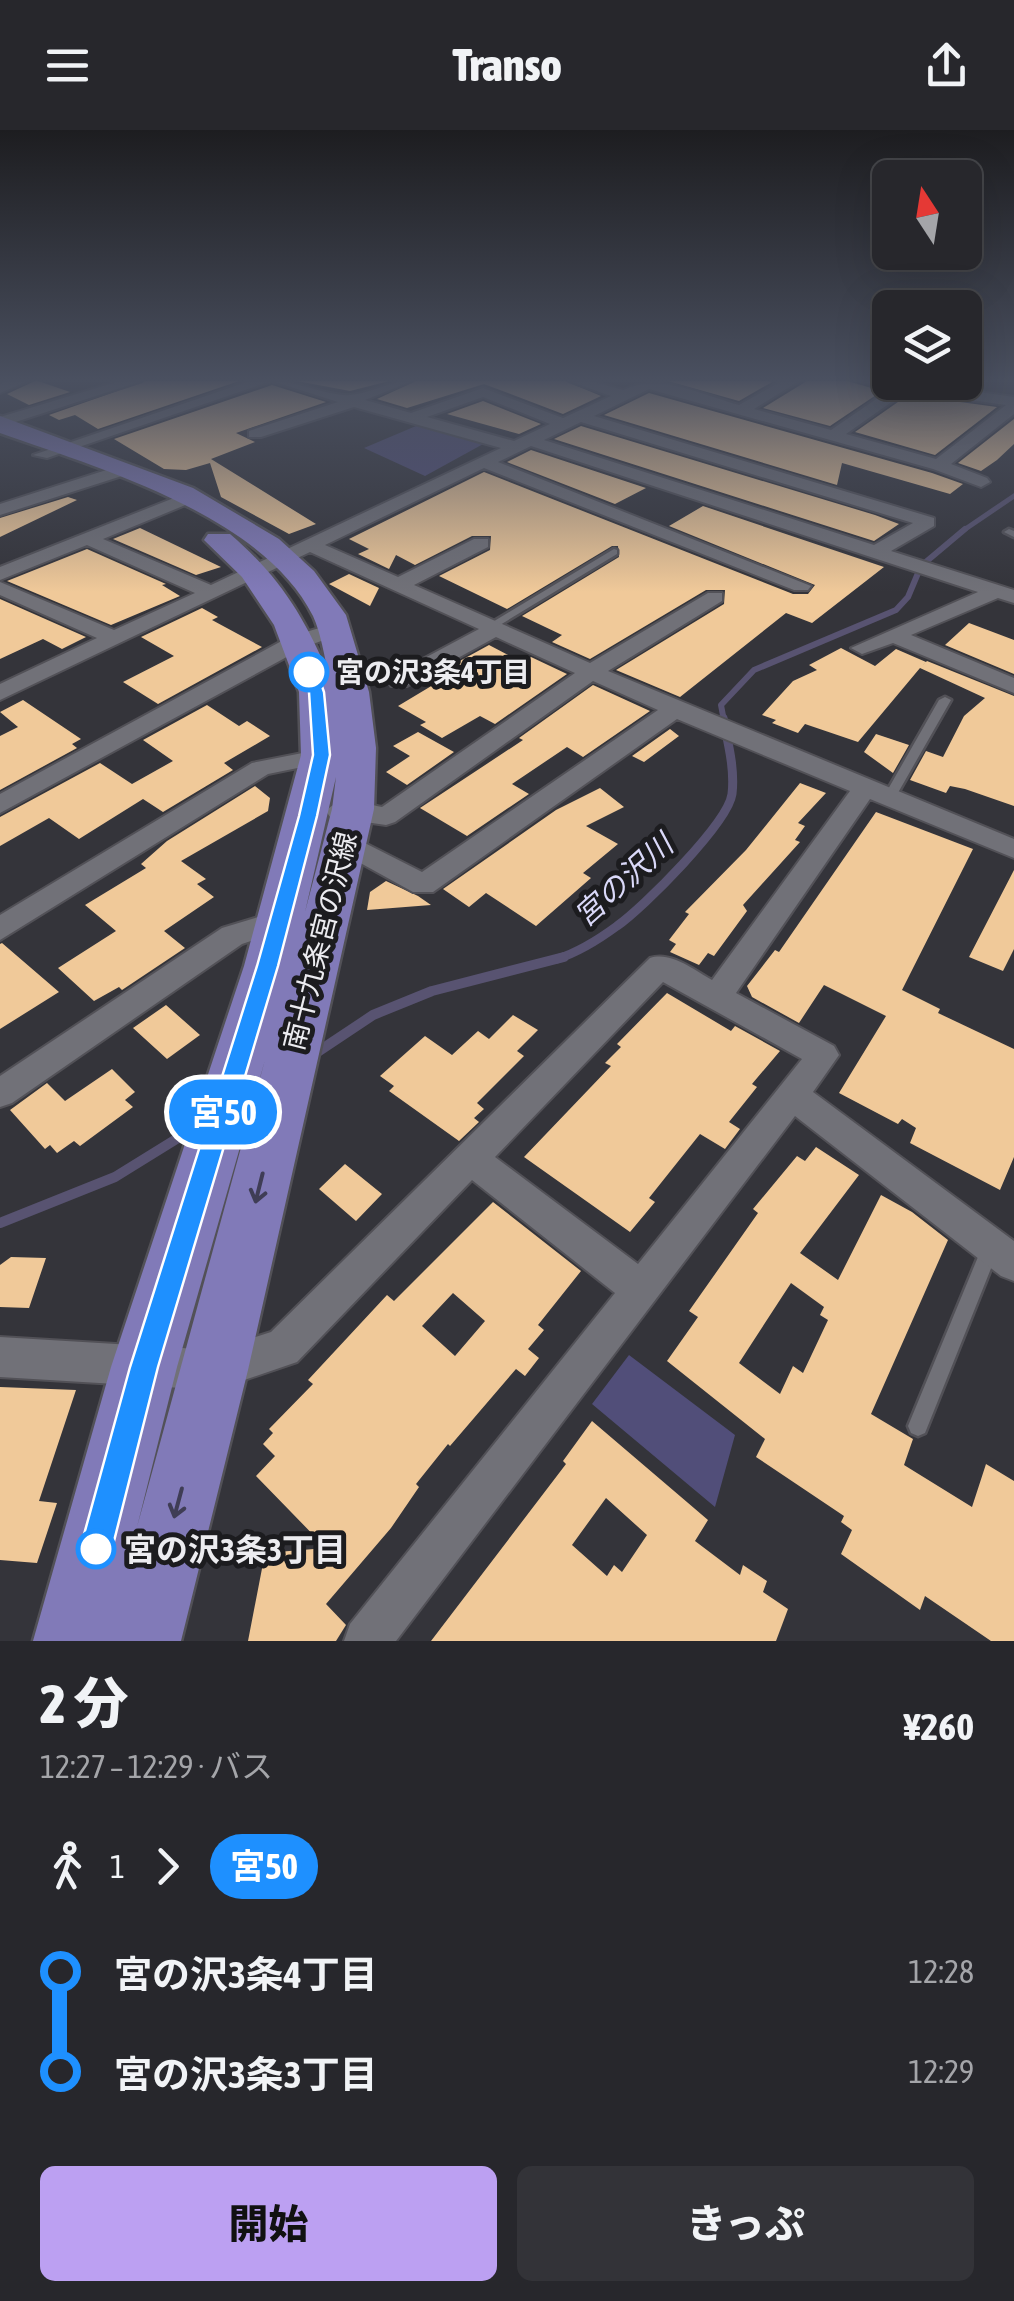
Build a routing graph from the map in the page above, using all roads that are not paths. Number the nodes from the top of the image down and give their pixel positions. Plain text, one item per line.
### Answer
1 (53, 452) edge
2 (506, 452) edge
3 (558, 452) edge
4 (647, 452) edge
5 (892, 452) edge
6 (956, 452) edge
7 (483, 462) junction
8 (939, 465) junction
9 (110, 474) junction
10 (981, 482) dead end
11 (734, 488) junction
12 (176, 502) junction
13 (0, 510) edge
14 (653, 528) junction
15 (86, 538) junction
16 (482, 543) dead end
17 (614, 552) dead end
18 (887, 554) junction
19 (282, 558) junction
20 (0, 574) edge
21 (400, 584) junction
22 (801, 586) dead end
23 (0, 588) edge
24 (210, 592) junction
25 (1006, 594) edge
26 (714, 597) dead end
27 (494, 626) junction
28 (334, 630) junction
29 (892, 635) junction
30 (114, 638) junction
31 (298, 642) junction
32 (862, 648) dead end
33 (592, 671) junction
34 (399, 682) dead end
35 (1014, 686) edge
36 (0, 694) edge
37 (944, 700) dead end
38 (675, 709) junction
39 (360, 750) junction
40 (321, 755) junction
41 (877, 793) junction
42 (0, 805) edge
43 (308, 816) junction
44 (348, 826) junction
45 (1014, 849) edge
46 (325, 917) junction
47 (280, 919) junction
48 (0, 929) edge
49 (717, 996) junction
50 (255, 1091) junction
51 (0, 1094) edge
52 (792, 1096) junction
53 (470, 1158) junction
54 (1002, 1254) edge
55 (640, 1290) junction
56 (0, 1357) edge
57 (144, 1367) junction
58 (215, 1370) junction
59 (918, 1426) dead end
60 (71, 1641) edge
61 (143, 1641) edge
62 (367, 1641) edge

1 - 9 main road, 南十九条宮の沢線
2 - 7 street
3 - 11 street
4 - 11 street
5 - 8 street
6 - 8 street
7 - 14 street
7 - 19 street
8 - 10 street
9 - 12 main road, 南十九条宮の沢線
9 - 13 street
11 - 14 street
11 - 18 street
11 - 18 street
12 - 15 street
12 - 19 main road, 南十九条宮の沢線
14 - 22 street
15 - 20 street
15 - 24 street
16 - 21 street
17 - 27 lane
18 - 25 street
19 - 21 street
19 - 24 street
19 - 28 main road, 南十九条宮の沢線
19 - 31 main road, 南十九条宮の沢線
21 - 27 street
23 - 30 street
24 - 30 street
25 - 29 street
26 - 33 street
27 - 33 street
27 - 34 street
28 - 31 street
28 - 39 main road, 南十九条宮の沢線
29 - 32 street
29 - 35 street
30 - 36 street
31 - 40 main road, 南十九条宮の沢線
31 - 42 street
33 - 38 street
33 - 44 street
37 - 41 lane
38 - 41 street
38 - 44 street
39 - 40 street
39 - 44 main road, 南十九条宮の沢線
40 - 43 main road, 南十九条宮の沢線
40 - 48 street
41 - 45 street
41 - 49 street
43 - 44 street
43 - 47 main road, 南十九条宮の沢線
44 - 46 main road, 南十九条宮の沢線
46 - 47 street
46 - 50 main road, 南十九条宮の沢線
47 - 50 main road, 南十九条宮の沢線
47 - 51 street
49 - 52 street
49 - 53 street
50 - 57 main road, 南十九条宮の沢線
50 -> 58 main road, 南十九条宮の沢線
52 - 54 street
52 - 55 street
53 - 55 street
53 - 58 street
54 - 59 lane
55 - 62 street
56 - 57 street
57 - 58 street
57 - 60 main road, 南十九条宮の沢線
58 -> 61 main road, 南十九条宮の沢線

